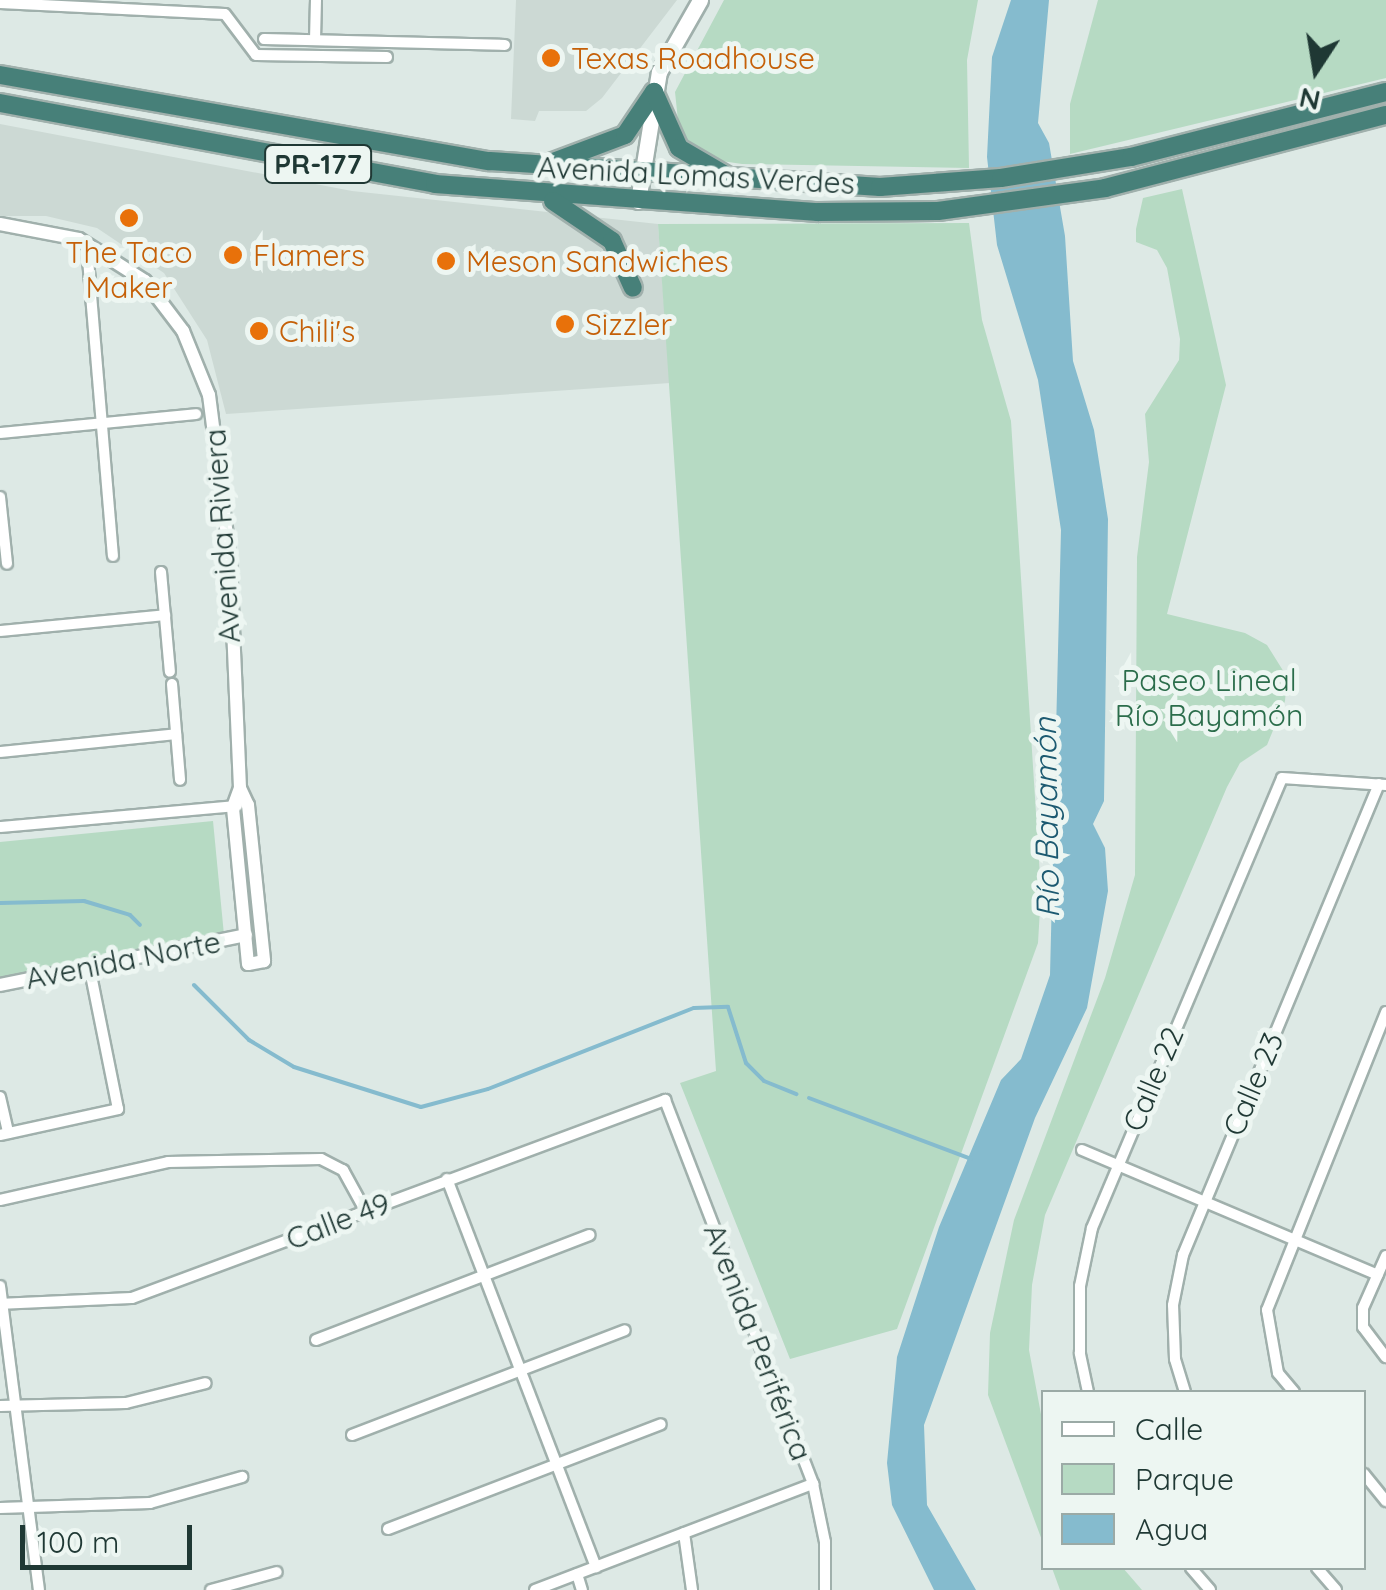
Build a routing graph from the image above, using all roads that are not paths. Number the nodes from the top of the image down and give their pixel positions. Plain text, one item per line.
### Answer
1 (316, 0) edge
2 (700, 0) edge
3 (0, 3) edge
4 (264, 38) dead end
5 (315, 40) junction
6 (505, 45) dead end
7 (387, 58) dead end
8 (0, 74) edge
9 (654, 92) junction
10 (1386, 92) edge
11 (0, 103) edge
12 (1386, 115) edge
13 (544, 166) junction
14 (642, 176) junction
15 (736, 181) junction
16 (538, 195) junction
17 (638, 202) junction
18 (0, 224) edge
19 (88, 260) dead end
20 (632, 288) dead end
21 (196, 414) dead end
22 (100, 423) junction
23 (0, 433) edge
24 (0, 496) edge
25 (114, 556) dead end
26 (6, 564) dead end
27 (162, 572) dead end
28 (165, 615) junction
29 (0, 631) edge
30 (176, 734) junction
31 (0, 752) edge
32 (180, 780) dead end
33 (1382, 785) edge
34 (241, 806) junction
35 (0, 827) edge
36 (246, 936) junction
37 (264, 961) joint
38 (248, 964) joint
39 (92, 980) dead end
40 (0, 984) edge
41 (1386, 1012) edge
42 (0, 1097) edge
43 (665, 1100) joint
44 (4, 1134) edge
45 (1082, 1150) dead end
46 (1118, 1163) junction
47 (447, 1179) junction
48 (0, 1200) edge
49 (1204, 1200) junction
50 (365, 1210) junction
51 (590, 1235) dead end
52 (1291, 1238) junction
53 (1386, 1256) edge
54 (1378, 1274) junction
55 (484, 1275) junction
56 (0, 1286) edge
57 (2, 1304) edge
58 (626, 1330) dead end
59 (316, 1340) dead end
60 (1386, 1356) edge
61 (520, 1370) junction
62 (206, 1383) dead end
63 (1088, 1390) edge
64 (1185, 1390) edge
65 (1292, 1390) edge
66 (16, 1404) junction
67 (0, 1406) edge
68 (661, 1424) dead end
69 (352, 1435) dead end
70 (556, 1464) junction
71 (1366, 1476) edge
72 (242, 1477) dead end
73 (813, 1484) junction
74 (1386, 1500) edge
75 (28, 1504) junction
76 (0, 1508) edge
77 (388, 1529) dead end
78 (684, 1533) junction
79 (596, 1567) junction
80 (1193, 1570) edge
81 (1318, 1570) edge
82 (277, 1572) dead end
83 (577, 1574) junction
84 (39, 1590) edge
85 (211, 1590) edge
86 (535, 1590) edge
87 (582, 1590) edge
88 (692, 1590) edge
89 (825, 1590) edge
90 (1210, 1590) edge
91 (1336, 1590) edge

1 - 5 street
2 - 9 main road
3 - 7 street
4 - 5 street
5 - 6 street
8 - 13 highway, Avenida Lomas Verdes / PR-177
9 - 13 highway
9 - 14 main road
9 - 15 highway
10 - 15 highway, Avenida Lomas Verdes / PR-177
11 - 16 highway, Avenida Lomas Verdes / PR-177
12 - 17 highway, Avenida Lomas Verdes / PR-177
13 - 14 highway, Avenida Lomas Verdes / PR-177
14 - 15 highway, Avenida Lomas Verdes / PR-177
14 - 17 main road
16 - 17 highway, Avenida Lomas Verdes / PR-177
16 - 20 highway
18 - 34 street, Avenida Riviera
19 - 22 street
21 - 22 street
22 - 23 street
22 - 25 street
24 - 26 street
27 - 28 street
28 - 29 street
28 - 30 street
30 - 31 street
30 - 32 street
33 - 46 street, Calle 22
33 - 49 street, Calle 23
34 - 35 street
34 - 36 street, Avenida Riviera
34 - 37 street, Avenida Riviera
36 - 38 street, Avenida Riviera
36 - 40 street, Avenida Norte
37 - 38 street, Avenida Norte
39 - 44 street
41 - 52 street
42 - 44 street
43 - 47 street, Calle 49
43 - 73 street, Avenida Periférica
45 - 46 street
46 - 49 street
46 - 63 street, Calle 22
47 - 50 street, Calle 49
47 - 55 street
48 - 50 street
49 - 52 street
49 - 64 street, Calle 23
50 - 57 street, Calle 49
51 - 55 street
52 - 54 street
52 - 65 street
53 - 54 street
54 - 60 street
55 - 59 street
55 - 61 street
56 - 57 street
57 - 66 street
58 - 61 street
61 - 69 street
61 - 70 street
62 - 66 street
66 - 67 street
66 - 75 street
68 - 70 street
70 - 77 street
70 - 79 street
71 - 74 street
72 - 75 street
73 - 78 street
73 - 89 street, Avenida Periférica
75 - 76 street
75 - 84 street
78 - 79 street
78 - 88 street
79 - 83 street
80 - 90 street
81 - 91 street
82 - 85 street
83 - 86 street
83 - 87 street

